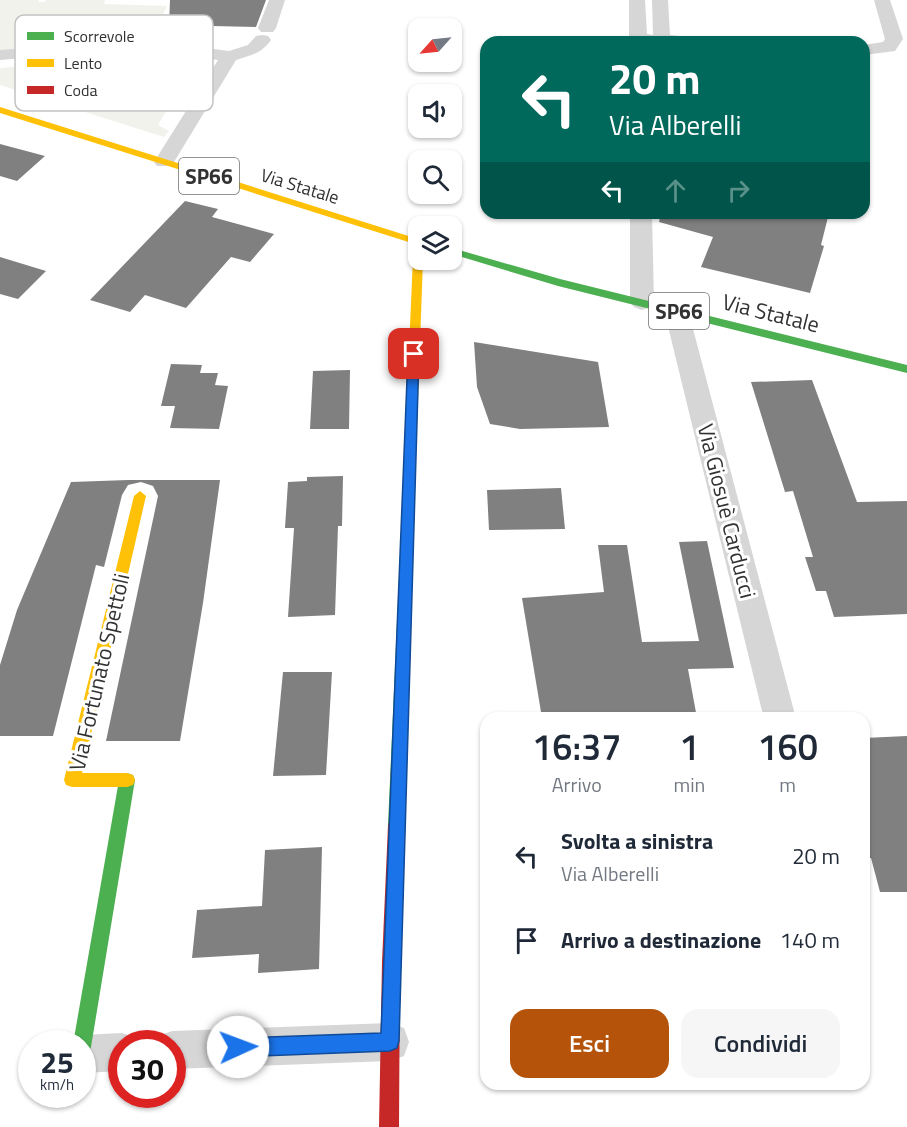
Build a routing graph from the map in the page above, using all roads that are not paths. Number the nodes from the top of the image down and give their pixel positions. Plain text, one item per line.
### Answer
1 (277, 0) edge
2 (637, 0) edge
3 (660, 0) edge
4 (882, 0) edge
5 (638, 36) edge
6 (662, 36) edge
7 (870, 49) edge
8 (15, 54) edge
9 (213, 54) edge
10 (0, 55) edge
11 (229, 56) junction
12 (213, 82) edge
13 (0, 110) edge
14 (195, 111) edge
15 (164, 162) junction
16 (641, 219) edge
17 (408, 239) edge
18 (462, 254) edge
19 (418, 270) edge
20 (642, 302) junction
21 (676, 310) junction
22 (907, 369) edge
23 (140, 495) dead end
24 (778, 711) dead end
25 (85, 1030) edge
26 (390, 1041) junction
27 (186, 1049) edge
28 (389, 1127) edge

1 - 11 street
2 - 5 street
3 - 6 street
4 - 7 street
8 - 10 street
9 - 11 street
11 - 12 street
13 - 15 street, Via Statale / SP66
14 - 15 street
15 - 17 street, Via Statale / SP66
16 - 20 street
18 - 20 street, Via Statale / SP66
19 - 26 street
20 - 21 street, Via Statale / SP66
21 - 22 street, Via Statale / SP66
21 - 24 street, Via Giosuè Carducci
23 - 25 street, Via Fortunato Spettoli
26 - 27 street
26 - 28 street

